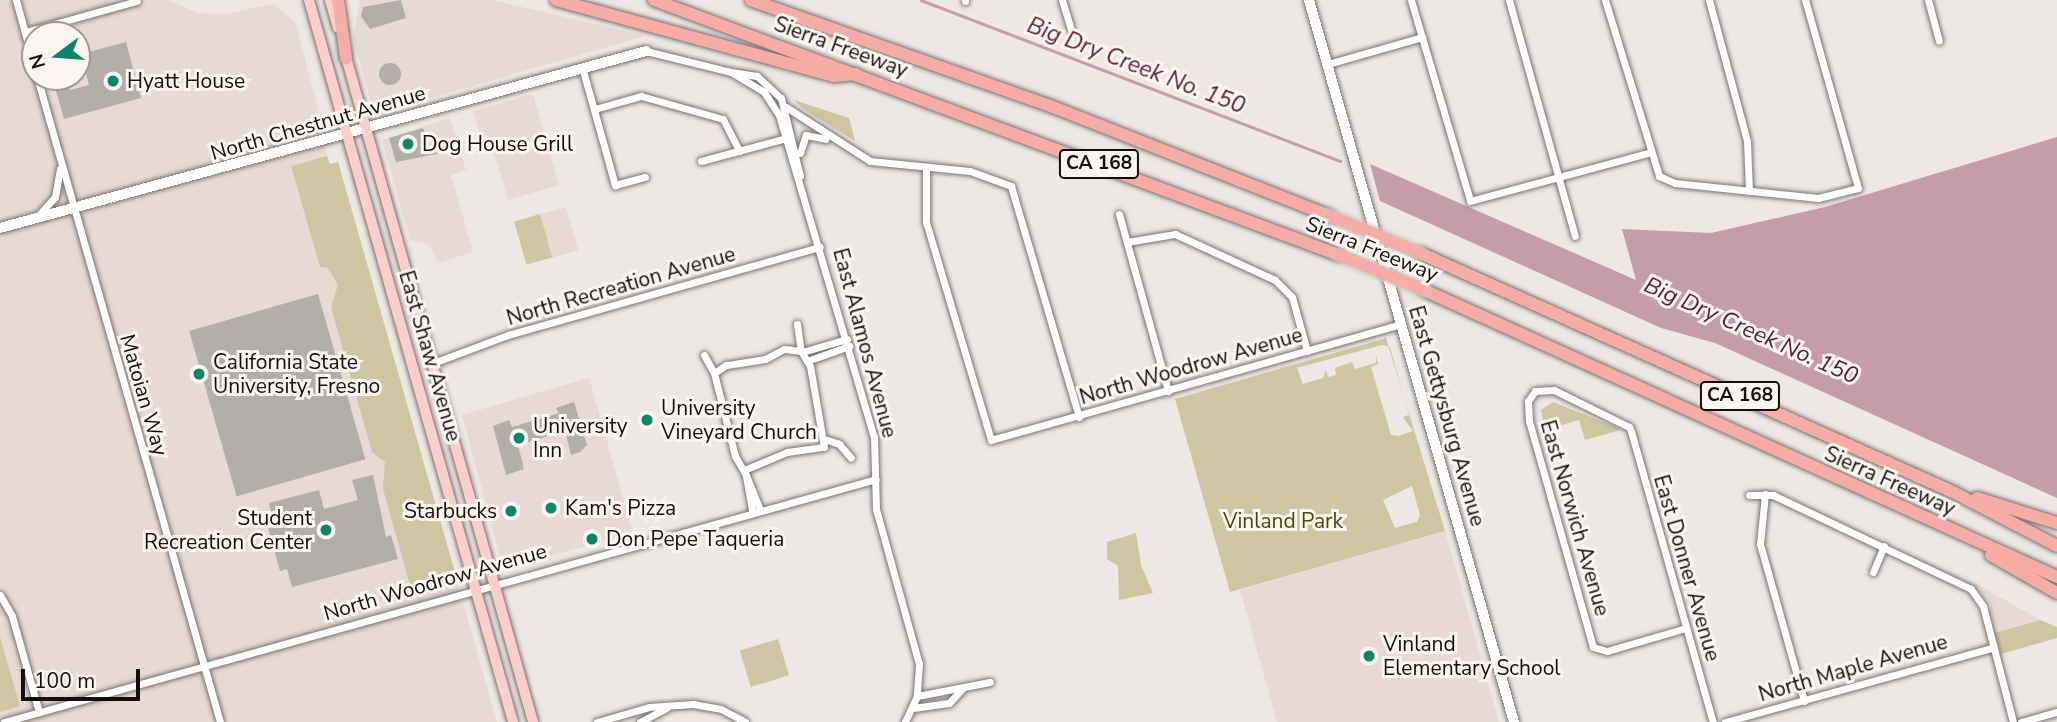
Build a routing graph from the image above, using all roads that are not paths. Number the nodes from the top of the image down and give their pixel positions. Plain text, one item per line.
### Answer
1 (16, 0) edge
2 (309, 0) edge
3 (330, 0) edge
4 (338, 0) edge
5 (556, 0) edge
6 (654, 0) edge
7 (751, 0) edge
8 (1062, 0) edge
9 (1309, 0) edge
10 (1411, 0) edge
11 (1508, 0) edge
12 (1605, 0) edge
13 (1709, 0) edge
14 (1805, 0) edge
15 (1928, 0) edge
16 (137, 1) edge
17 (120, 3) edge
18 (22, 21) edge
19 (61, 21) edge
20 (1071, 29) dead end
21 (1422, 37) junction
22 (1939, 41) dead end
23 (646, 51) joint
24 (346, 58) junction
25 (1328, 64) junction
26 (582, 67) junction
27 (731, 72) junction
28 (860, 73) junction
29 (41, 91) edge
30 (786, 107) junction
31 (595, 109) junction
32 (367, 129) junction
33 (346, 135) junction
34 (786, 138) junction
35 (831, 140) junction
36 (739, 151) junction
37 (1648, 153) junction
38 (60, 160) junction
39 (701, 161) dead end
40 (801, 161) junction
41 (926, 169) junction
42 (800, 176) junction
43 (645, 177) dead end
44 (1560, 178) junction
45 (1749, 191) junction
46 (74, 208) junction
47 (1119, 214) dead end
48 (35, 219) junction
49 (0, 228) edge
50 (1575, 236) dead end
51 (1126, 242) junction
52 (820, 247) junction
53 (797, 324) dead end
54 (1401, 324) junction
55 (848, 343) junction
56 (801, 351) junction
57 (1307, 351) junction
58 (705, 355) dead end
59 (807, 361) junction
60 (433, 363) junction
61 (714, 373) junction
62 (1168, 391) junction
63 (1533, 393) joint
64 (1079, 417) junction
65 (824, 439) junction
66 (851, 458) dead end
67 (745, 472) junction
68 (876, 479) junction
69 (1953, 492) junction
70 (1765, 494) junction
71 (1749, 495) dead end
72 (755, 509) junction
73 (2057, 523) edge
74 (1975, 541) junction
75 (1884, 546) junction
76 (2057, 546) edge
77 (1873, 572) dead end
78 (2057, 577) edge
79 (494, 585) junction
80 (476, 590) junction
81 (2057, 593) edge
82 (0, 594) edge
83 (1686, 628) junction
84 (1991, 648) junction
85 (204, 664) junction
86 (990, 682) dead end
87 (962, 689) junction
88 (917, 696) junction
89 (1804, 701) junction
90 (666, 707) junction
91 (913, 708) junction
92 (39, 712) junction
93 (2057, 712) edge
94 (4, 722) edge
95 (220, 722) edge
96 (513, 722) edge
97 (533, 722) edge
98 (597, 722) edge
99 (640, 722) edge
100 (745, 722) edge
101 (905, 722) edge
102 (1514, 722) edge
103 (1713, 722) edge
104 (1726, 722) edge
105 (2012, 722) edge
106 (2021, 722) edge

1 - 18 street
2 - 33 main road, East Shaw Avenue
3 - 24 main road, East Shaw Avenue
4 - 24 highway
5 - 28 highway
6 - 28 highway, Sierra Freeway / CA 168
7 - 69 highway, Sierra Freeway / CA 168, bridge
8 - 20 street
9 - 25 street, East Gettysburg Avenue
10 - 21 street
11 - 44 street
12 - 37 street
13 - 45 street
14 - 45 street
15 - 22 street
16 - 17 street
17 - 19 street
21 - 25 street
21 - 44 street
23 - 26 street, North Chestnut Avenue
23 - 27 street
24 - 32 main road, East Shaw Avenue
25 - 54 street, East Gettysburg Avenue
26 - 31 street
26 - 32 street, North Chestnut Avenue
27 - 30 street
27 - 34 street, East Alamos Avenue
28 - 74 highway, Sierra Freeway / CA 168, bridge
29 - 38 street, Matoian Way
30 - 35 street
30 - 40 street
31 - 36 street
31 - 43 street
32 - 33 street, North Chestnut Avenue
32 - 60 main road, East Shaw Avenue
33 - 46 street, North Chestnut Avenue
33 - 80 main road, East Shaw Avenue
34 - 36 street
34 - 42 street, East Alamos Avenue
35 - 40 street
35 - 41 street
36 - 39 street
37 - 44 street
37 - 45 street
38 - 46 street, Matoian Way
38 - 48 street
40 - 42 street
41 - 64 street
41 - 64 street, North Woodrow Avenue
42 - 52 street, East Alamos Avenue
44 - 50 street
46 - 48 street, North Chestnut Avenue
46 - 85 street, Matoian Way
47 - 51 street
48 - 49 street, North Chestnut Avenue
51 - 57 street
51 - 62 street
52 - 55 street, East Alamos Avenue
52 - 60 street, North Recreation Avenue
53 - 56 street
54 - 57 street, North Woodrow Avenue
54 - 102 street, East Gettysburg Avenue
55 - 56 street
55 - 59 street
55 - 68 street, East Alamos Avenue
56 - 59 street
56 - 61 street
57 - 62 street, North Woodrow Avenue
58 - 61 street
59 - 65 street
60 - 79 main road, East Shaw Avenue
61 - 67 street
62 - 64 street, North Woodrow Avenue
63 - 83 street, East Donner Avenue
63 - 83 street, East Norwich Avenue
65 - 66 street
65 - 67 street
67 - 72 street
68 - 72 street, North Woodrow Avenue
68 - 88 street, East Alamos Avenue
69 - 73 highway
69 - 76 highway, Sierra Freeway / CA 168
70 - 71 street
70 - 75 street
70 - 89 street
72 - 79 street, North Woodrow Avenue
74 - 78 highway, Sierra Freeway / CA 168
74 - 81 highway
75 - 77 street
75 - 84 street
79 - 80 street, North Woodrow Avenue
79 - 97 main road, East Shaw Avenue
80 - 85 street, North Woodrow Avenue
80 - 96 main road, East Shaw Avenue
82 - 92 street
83 - 103 street, East Donner Avenue
84 - 89 street, North Maple Avenue
84 - 105 street
85 - 92 street, North Woodrow Avenue
85 - 95 street, Matoian Way
86 - 87 street
87 - 88 street
87 - 91 street
88 - 91 street, East Alamos Avenue
89 - 104 street, North Maple Avenue
90 - 98 street
90 - 99 street
90 - 100 street
91 - 101 street, East Alamos Avenue
92 - 94 street, North Woodrow Avenue
93 - 106 street

